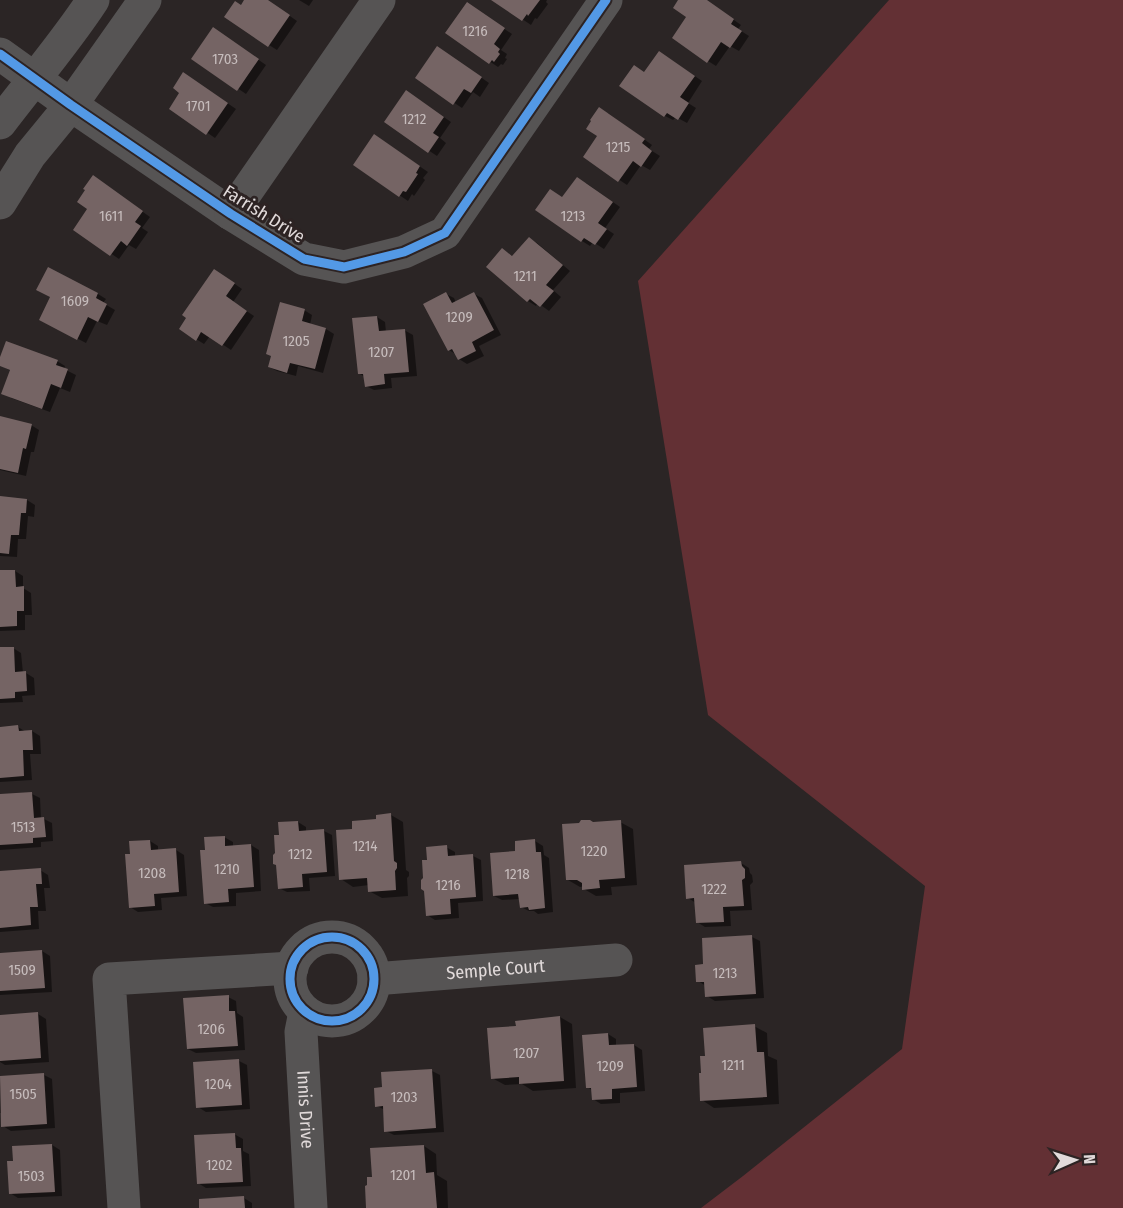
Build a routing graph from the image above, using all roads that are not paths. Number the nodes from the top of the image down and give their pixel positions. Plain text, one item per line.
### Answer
1 (93, 0) edge
2 (145, 0) edge
3 (379, 0) edge
4 (606, 0) edge
5 (0, 54) edge
6 (34, 78) junction
7 (71, 105) junction
8 (0, 123) edge
9 (0, 203) edge
10 (231, 214) junction
11 (616, 960) dead end
12 (292, 969) junction
13 (374, 979) junction
14 (305, 1012) junction
15 (124, 1208) edge
16 (311, 1208) edge

1 - 6 street
2 - 7 street
3 - 10 street
4 - 10 street, Farrish Drive
5 - 6 street, Farrish Drive
6 - 7 street, Farrish Drive
6 - 8 street
7 - 9 street
7 - 10 street, Farrish Drive
11 - 13 street, Semple Court
12 - 13 street
12 - 14 street
12 - 15 street
13 - 14 street
14 - 16 street, Innis Drive

